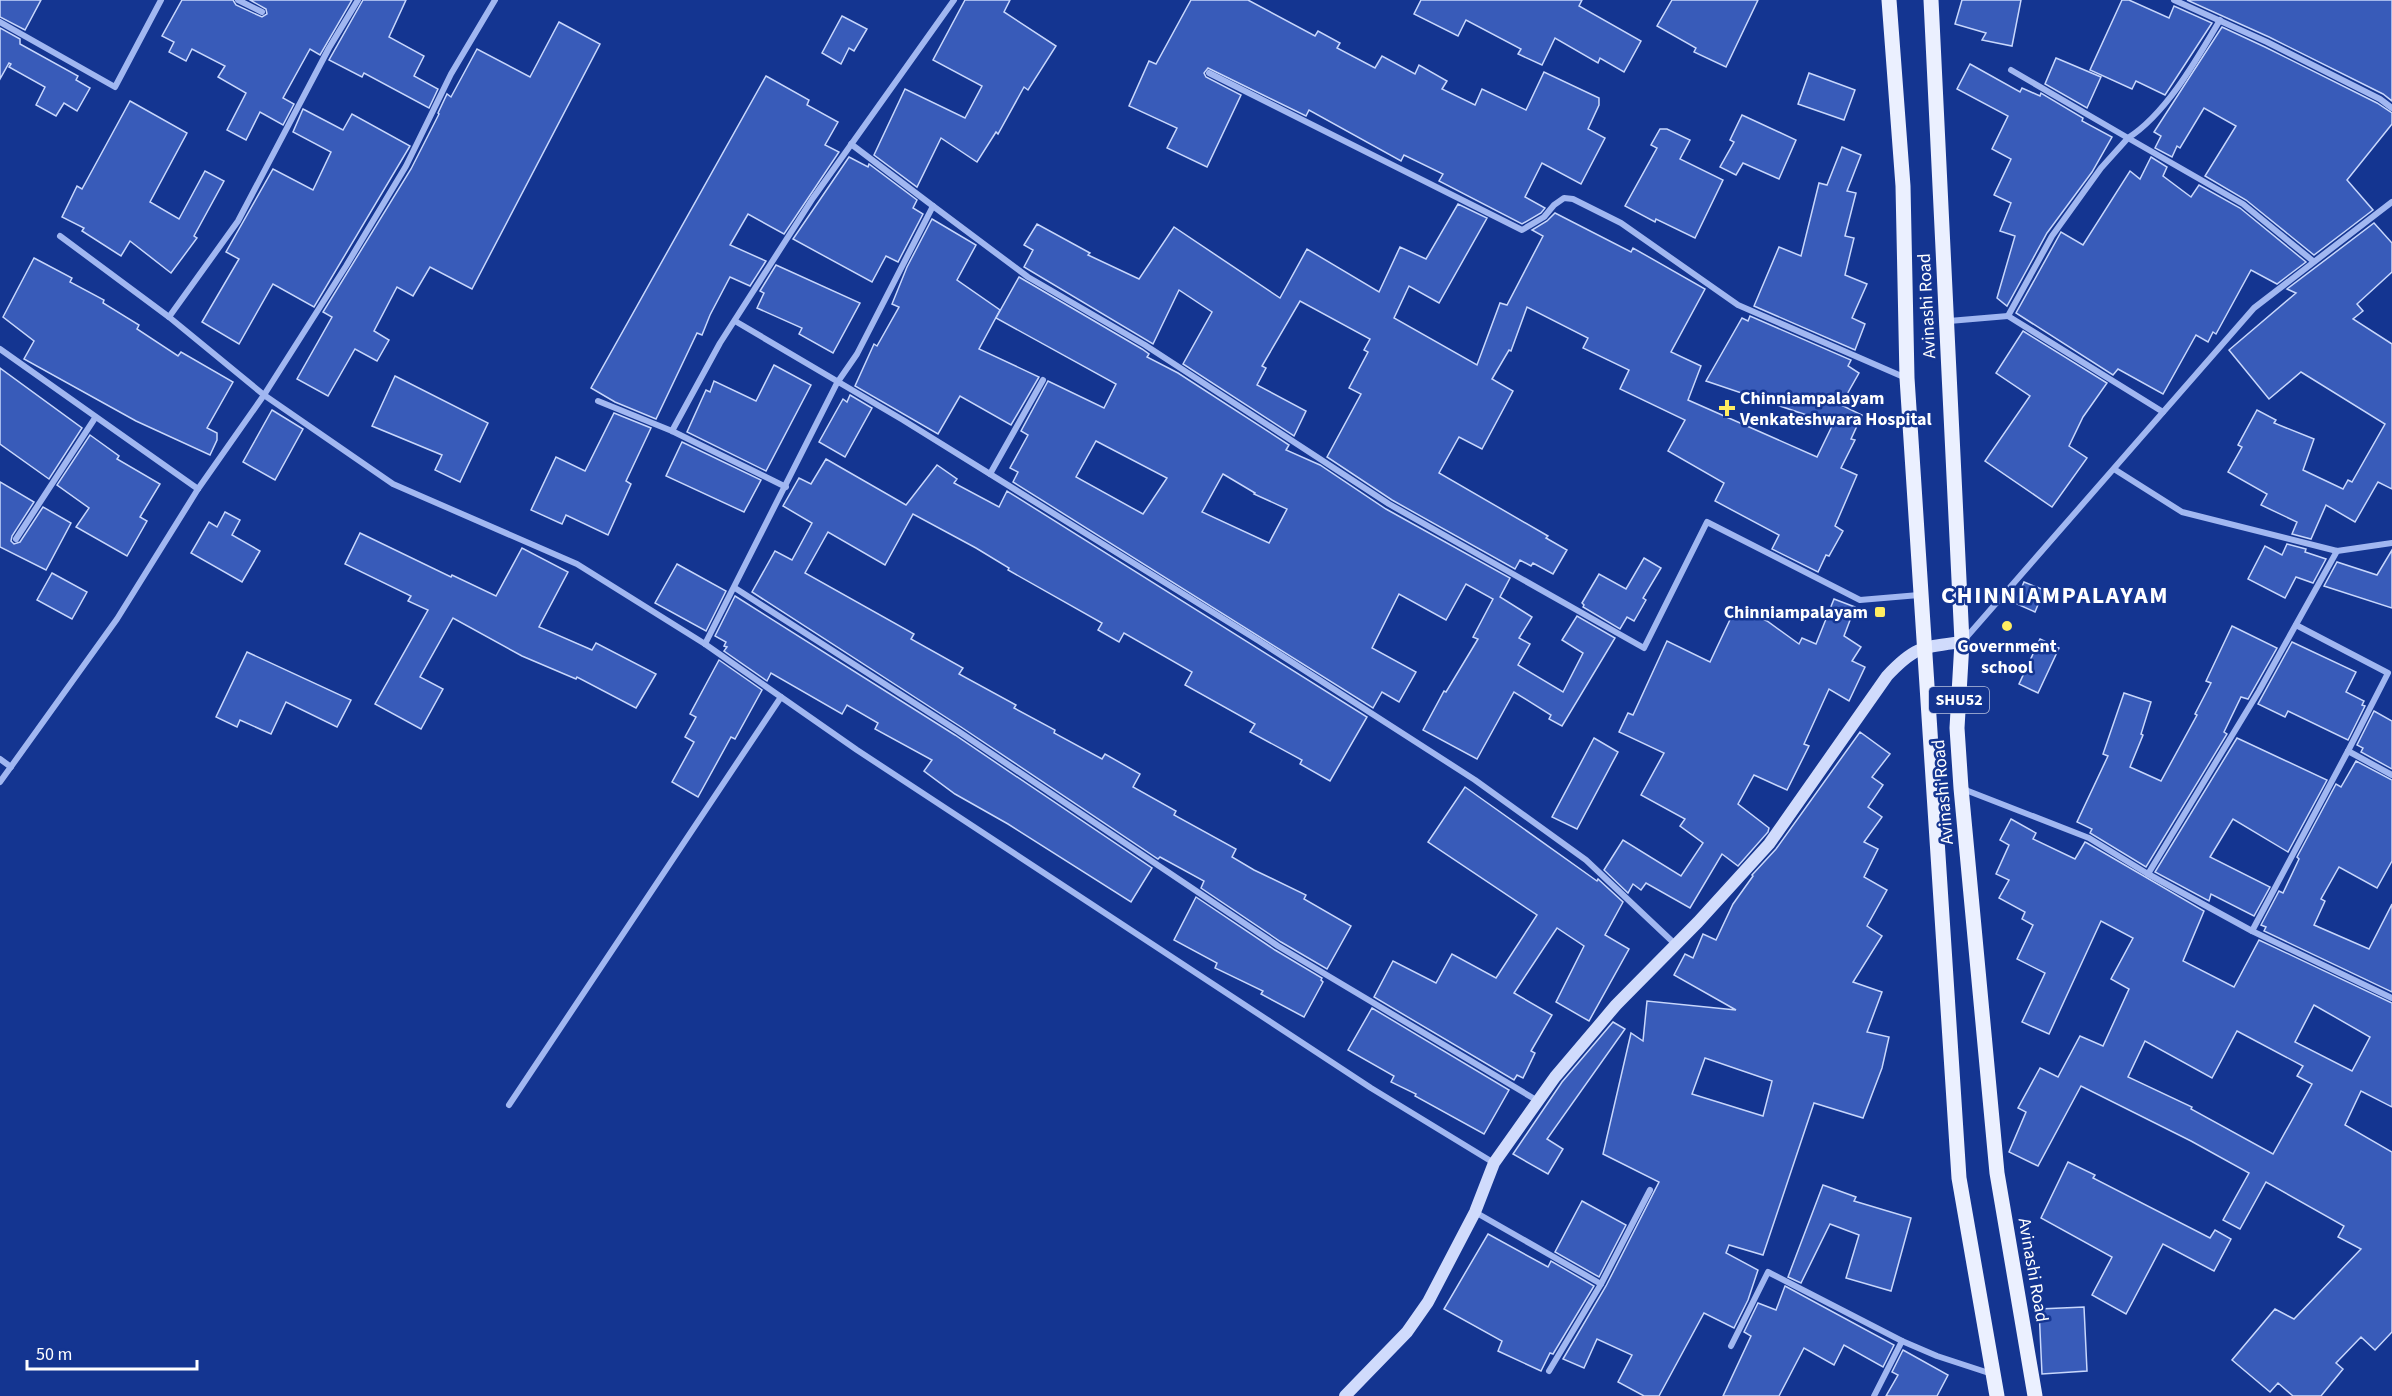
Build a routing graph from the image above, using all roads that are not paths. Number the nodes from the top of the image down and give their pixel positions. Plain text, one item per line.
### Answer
1 (161, 0) edge
2 (238, 0) edge
3 (358, 0) edge
4 (495, 0) edge
5 (954, 0) edge
6 (1889, 0) edge
7 (1932, 0) edge
8 (2174, 0) edge
9 (262, 12) dead end
10 (2220, 20) junction
11 (0, 22) edge
12 (2011, 70) dead end
13 (1209, 73) dead end
14 (2392, 108) edge
15 (2128, 138) junction
16 (851, 144) junction
17 (2392, 202) edge
18 (933, 206) junction
19 (60, 236) dead end
20 (2313, 261) junction
21 (2008, 316) junction
22 (169, 317) junction
23 (735, 321) junction
24 (1947, 322) junction
25 (0, 349) edge
26 (1907, 378) junction
27 (1043, 380) dead end
28 (837, 383) junction
29 (264, 395) junction
30 (598, 401) dead end
31 (2163, 412) junction
32 (95, 418) junction
33 (672, 431) junction
34 (2115, 469) junction
35 (990, 474) junction
36 (786, 487) junction
37 (198, 489) junction
38 (16, 539) dead end
39 (2392, 543) edge
40 (2337, 551) junction
41 (735, 588) junction
42 (1921, 595) junction
43 (2295, 625) junction
44 (1962, 642) junction
45 (705, 644) junction
46 (1924, 647) junction
47 (781, 697) junction
48 (2348, 752) junction
49 (0, 759) edge
50 (11, 767) junction
51 (2392, 775) edge
52 (0, 782) edge
53 (1961, 788) junction
54 (2148, 874) junction
55 (2252, 931) junction
56 (1675, 944) junction
57 (2392, 998) edge
58 (1539, 1101) junction
59 (509, 1105) dead end
60 (1494, 1163) junction
61 (1650, 1190) dead end
62 (1475, 1212) junction
63 (1601, 1284) junction
64 (1902, 1341) junction
65 (1731, 1346) dead end
66 (1549, 1371) dead end
67 (1993, 1374) junction
68 (1345, 1396) edge
69 (1874, 1396) edge
70 (1997, 1396) edge
71 (2036, 1396) edge

1 - 11 street
2 - 9 street
3 - 22 street
4 - 29 street
5 - 16 street
6 - 26 main road, Avinashi Road / SHU52
7 - 24 main road, Avinashi Road / SHU52
8 - 10 street
10 - 14 street
10 - 15 street
12 - 15 street
13 - 26 street
15 - 20 street
15 - 21 street
16 - 18 street
16 - 23 street
17 - 20 street
18 - 28 street
18 - 42 street
19 - 22 street
20 - 31 street
21 - 24 street
21 - 31 street
22 - 29 street
23 - 28 street
23 - 33 street
24 - 44 main road, Avinashi Road / SHU52
25 - 32 street
26 - 42 main road, Avinashi Road / SHU52
27 - 35 street
28 - 35 street
28 - 36 street
29 - 37 street
29 - 45 street
30 - 33 street
31 - 34 street
32 - 37 street
32 - 38 street
33 - 36 street
34 - 40 street
34 - 44 street
35 - 56 street
36 - 41 street
37 - 50 street
39 - 40 street
40 - 43 street
41 - 45 street
41 - 58 street
42 - 46 main road, Avinashi Road / SHU52
43 - 48 street
43 - 54 street
44 - 46 main road
44 - 53 main road, Avinashi Road / SHU52
45 - 47 street
46 - 56 main road
46 - 67 main road, Avinashi Road / SHU52
47 - 59 street
47 - 60 street
48 - 51 street
48 - 55 street
49 - 50 street
50 - 52 street
53 - 54 street
53 - 71 main road, Avinashi Road / SHU52
54 - 55 street
55 - 57 street
56 - 58 main road
58 - 60 main road
60 - 62 main road
61 - 63 street
62 - 63 street
62 - 68 main road
63 - 66 street
64 - 65 street
64 - 67 street
64 - 69 street
67 - 70 main road, Avinashi Road / SHU52

